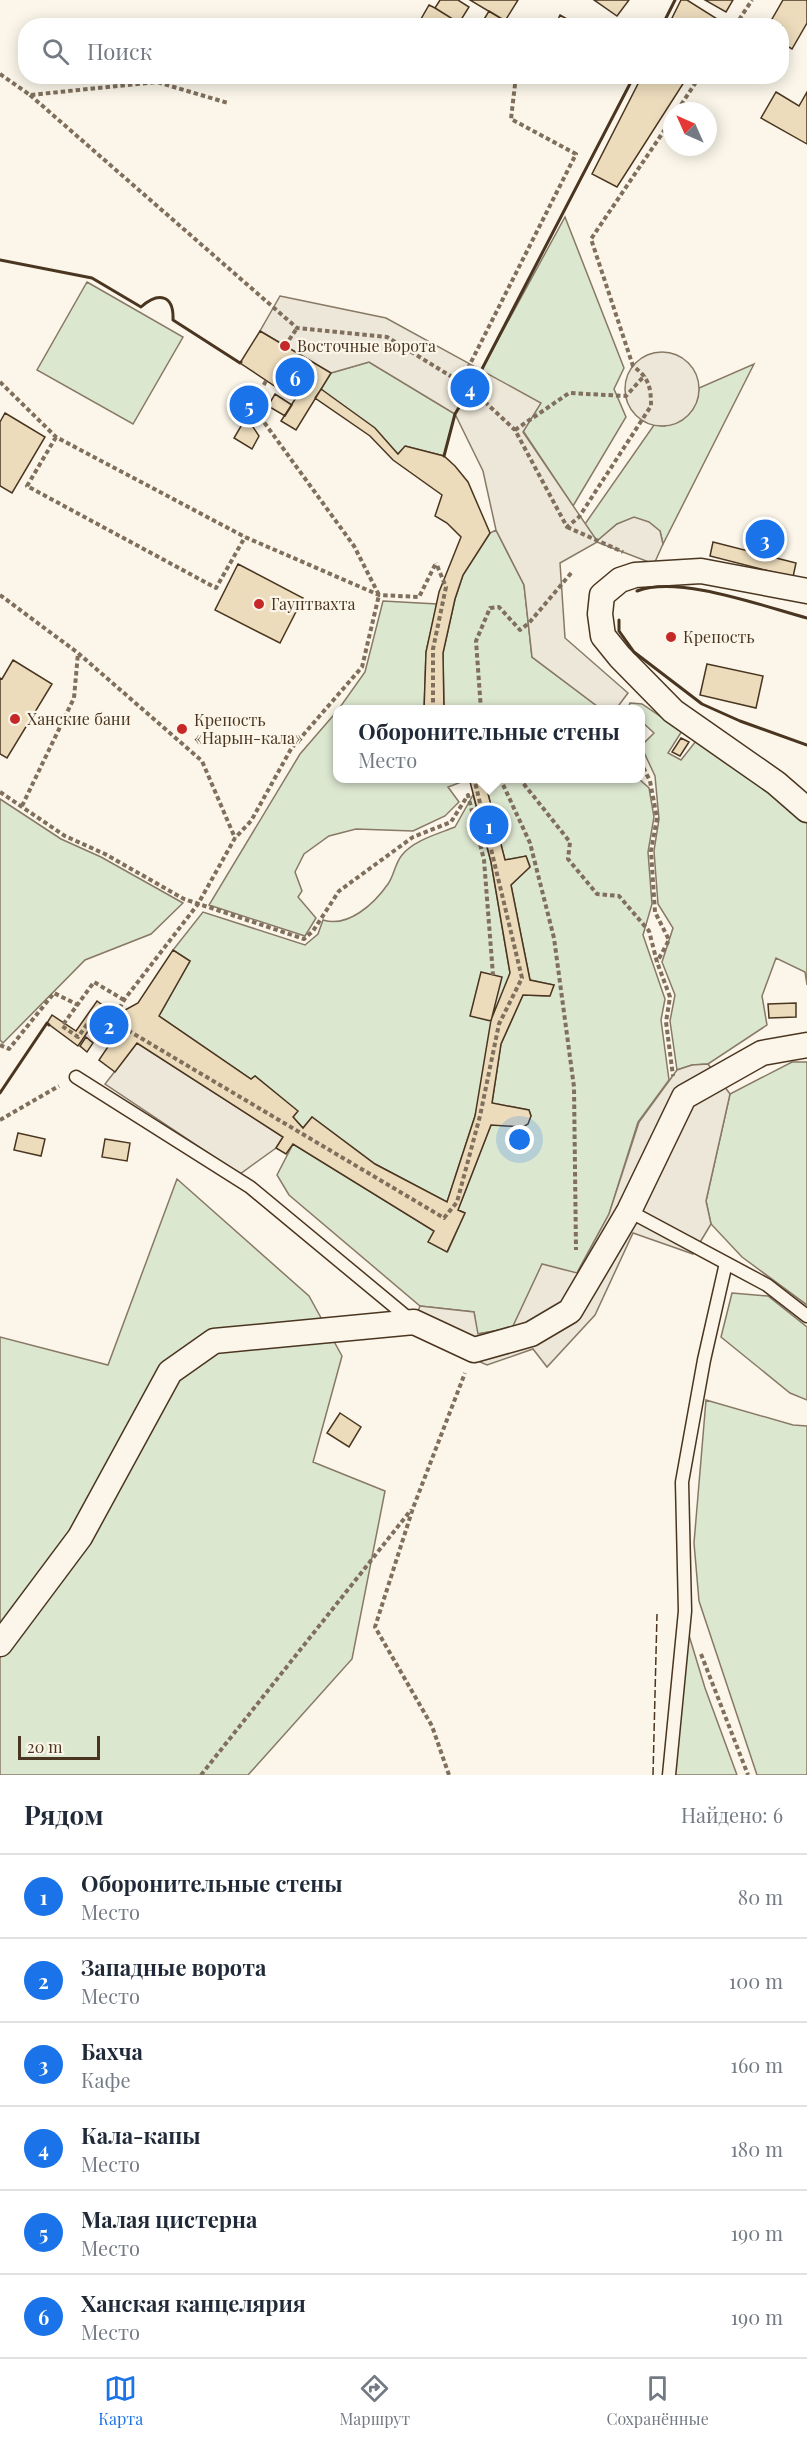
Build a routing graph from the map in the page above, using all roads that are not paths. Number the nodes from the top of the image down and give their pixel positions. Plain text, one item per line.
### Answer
1 (807, 591) edge
2 (807, 810) edge
3 (807, 1045) edge
4 (76, 1077) road end
5 (629, 1211) junction
6 (726, 1263) junction
7 (807, 1316) edge
8 (414, 1322) junction
9 (0, 1644) edge
10 (669, 1775) edge

1 - 2 street
3 - 5 street
4 - 8 lane
5 - 6 lane
5 - 8 street
6 - 7 lane
6 - 10 lane
8 - 9 street

